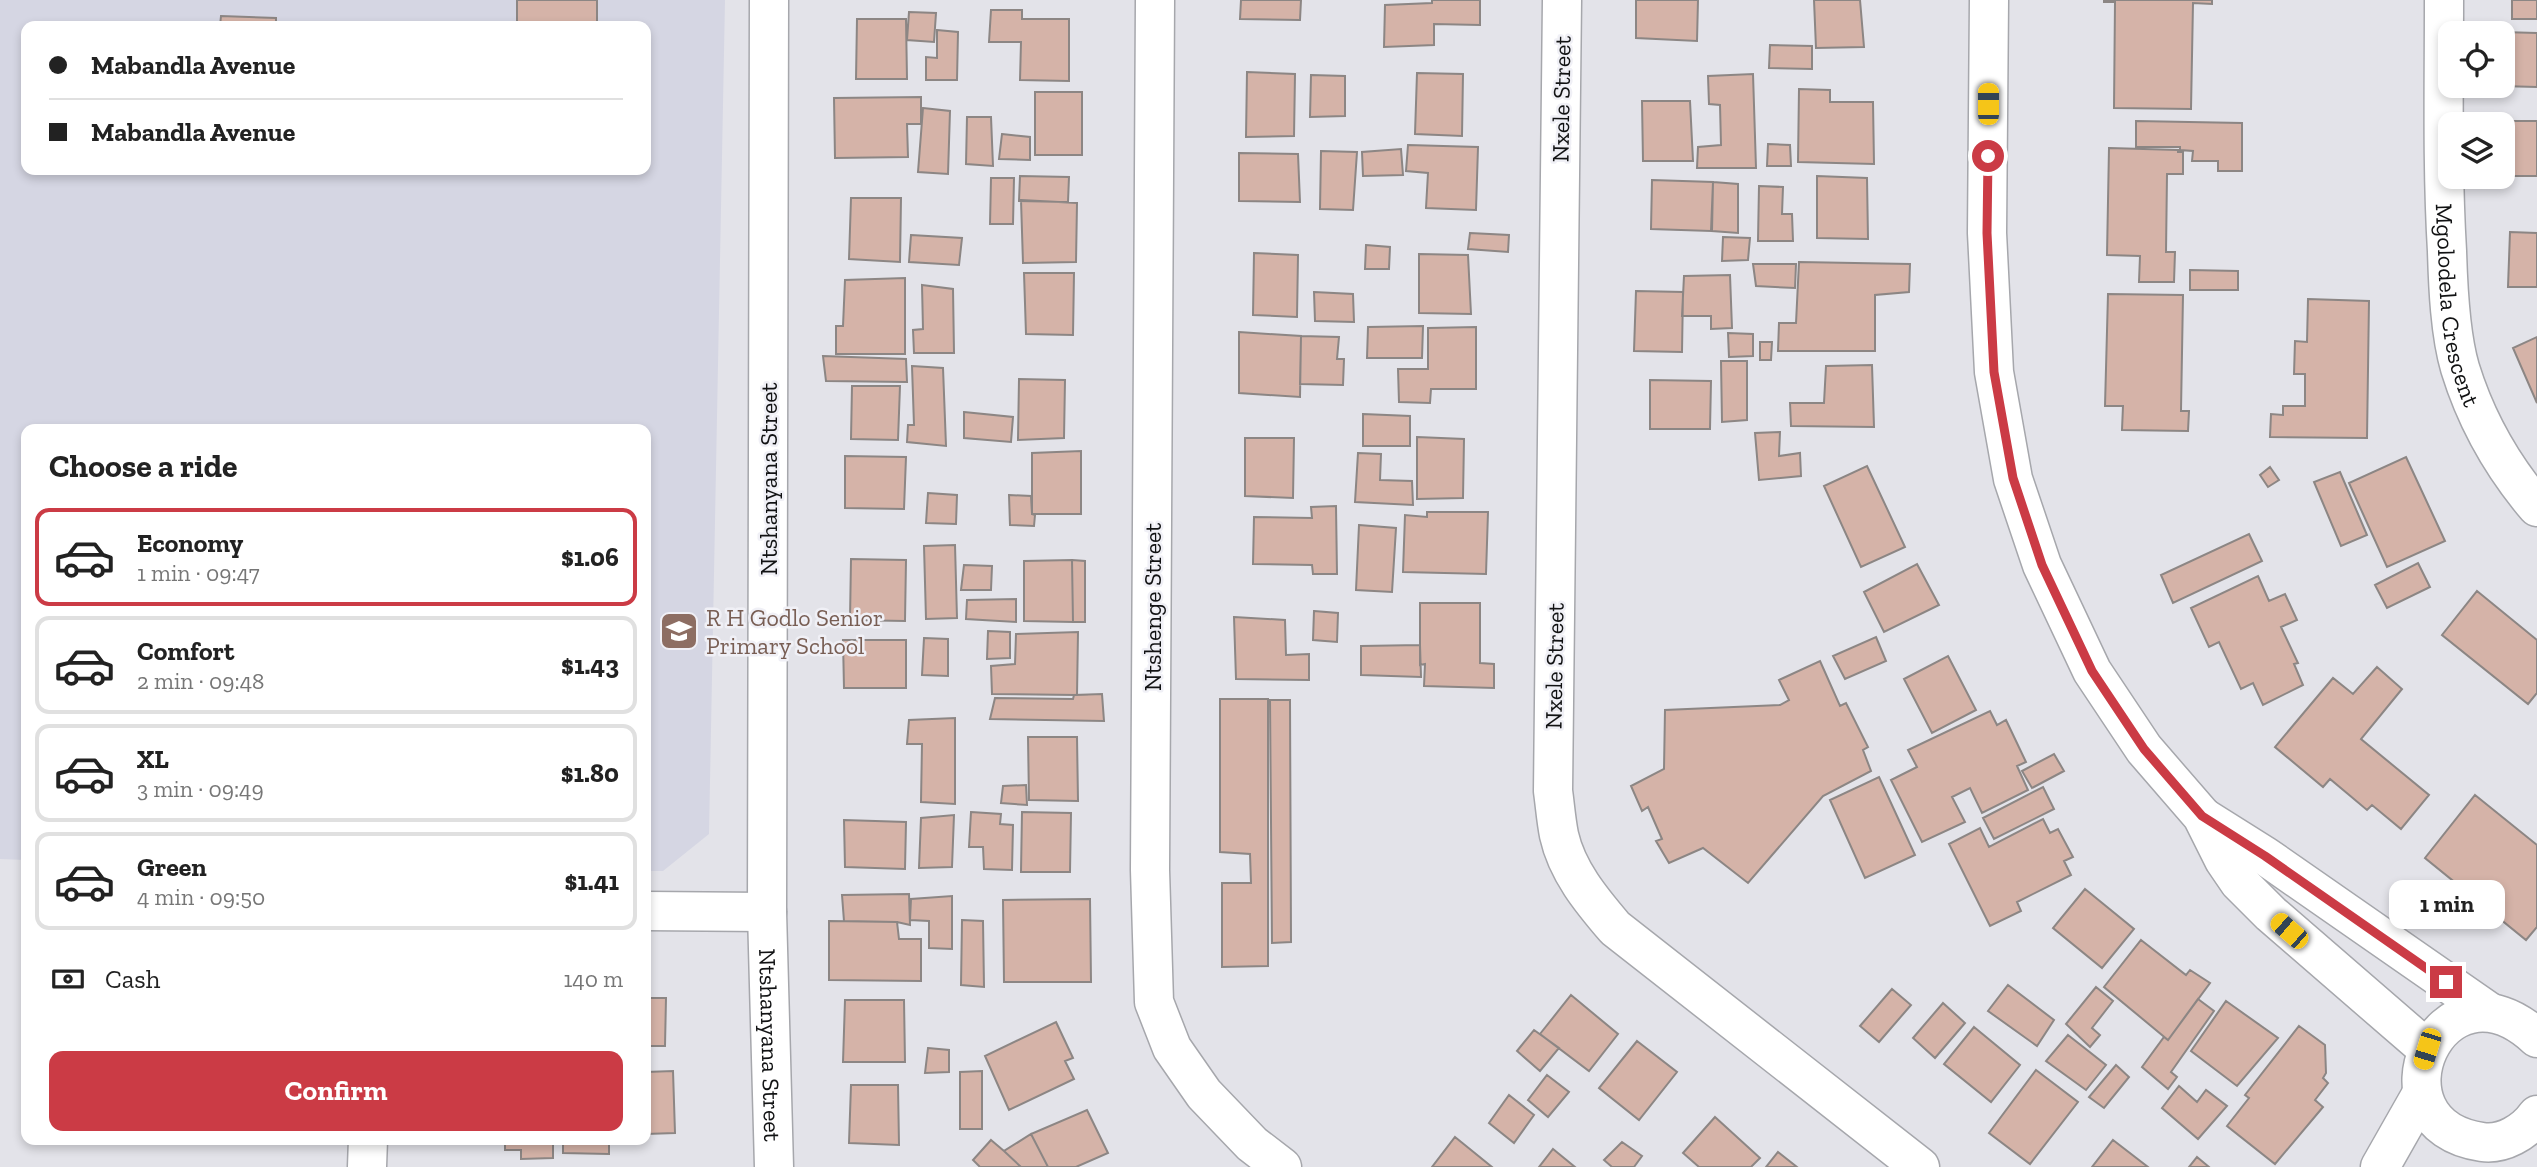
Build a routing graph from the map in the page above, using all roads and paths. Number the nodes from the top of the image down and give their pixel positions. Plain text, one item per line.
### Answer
1 (769, 0) edge
2 (1155, 0) edge
3 (1562, 0) edge
4 (1989, 0) edge
5 (2444, 0) edge
6 (2537, 507) edge
7 (2202, 816) junction
8 (651, 911) edge
9 (767, 912) junction
10 (2488, 1011) junction
11 (2537, 1038) edge
12 (2427, 1049) junction
13 (2422, 1093) junction
14 (2518, 1137) edge
15 (368, 1145) edge
16 (367, 1167) edge
17 (774, 1167) edge
18 (1282, 1167) edge
19 (1920, 1167) edge
20 (2380, 1167) edge
21 (2453, 1167) edge

1 - 9 street, Ntshanyana Street
2 - 18 street, Ntshenge Street
3 - 19 street, Nxele Street
4 - 7 street
5 - 6 street, Mgolodela Crescent
7 - 10 street
7 - 12 street
8 - 9 street
9 - 17 street, Ntshanyana Street
10 - 11 street
10 - 12 street
12 - 13 street
13 - 14 street
13 - 20 street
14 - 21 street
15 - 16 street

